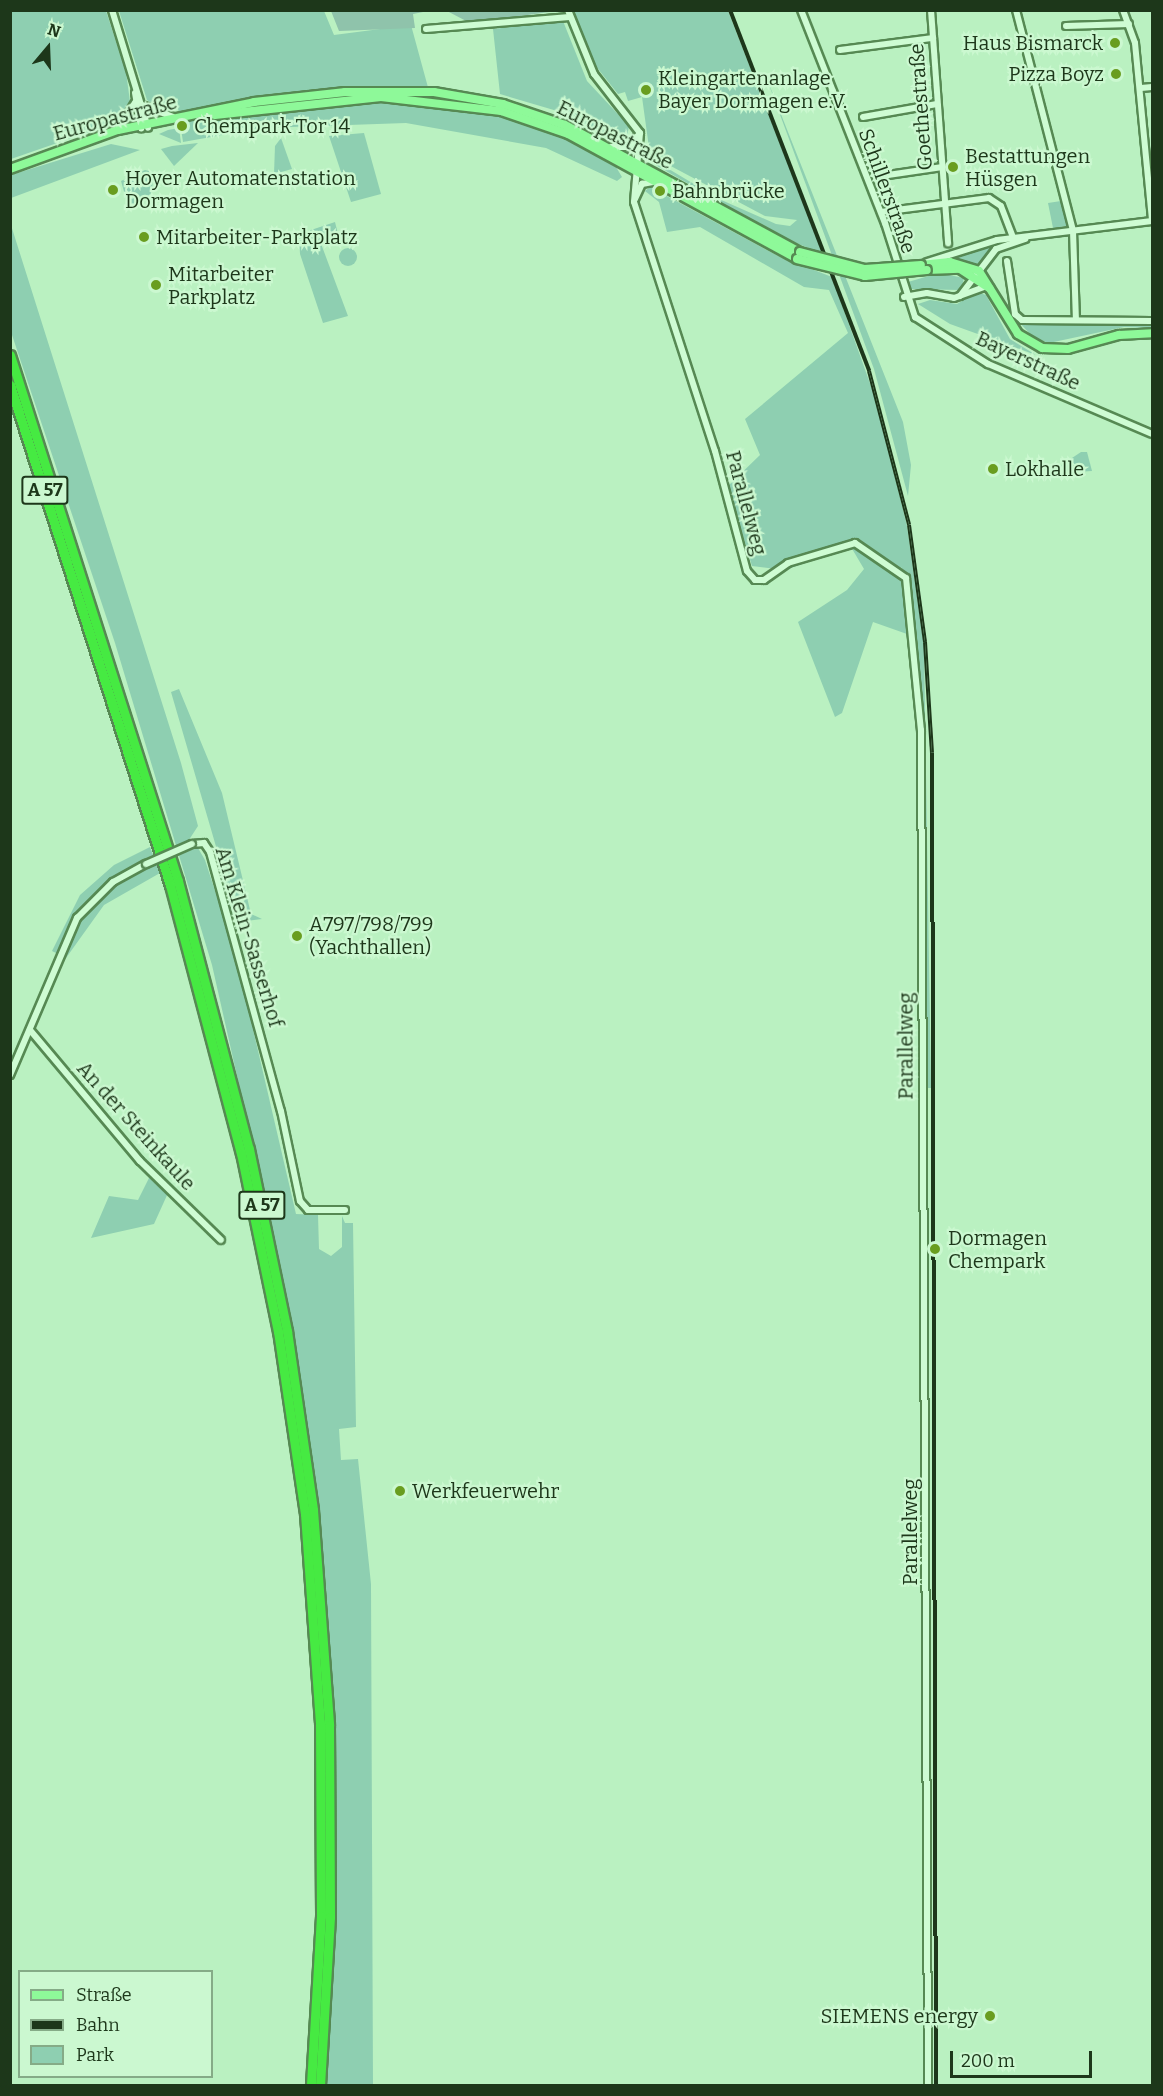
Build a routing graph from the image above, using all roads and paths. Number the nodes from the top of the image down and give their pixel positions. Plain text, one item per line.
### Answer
1 (112, 10) edge
2 (801, 10) edge
3 (931, 10) edge
4 (1016, 10) edge
5 (1123, 10) edge
6 (569, 14) edge
7 (1129, 24) junction
8 (1065, 26) dead end
9 (426, 29) dead end
10 (933, 38) junction
11 (840, 50) dead end
12 (134, 81) junction
13 (1152, 87) edge
14 (1141, 88) junction
15 (136, 99) junction
16 (937, 104) junction
17 (142, 105) junction
18 (174, 117) junction
19 (863, 117) dead end
20 (144, 126) junction
21 (118, 130) junction
22 (640, 133) junction
23 (611, 147) junction
24 (1144, 152) junction
25 (1152, 152) edge
26 (40, 157) junction
27 (636, 165) junction
28 (942, 167) junction
29 (10, 169) edge
30 (888, 175) dead end
31 (656, 182) junction
32 (634, 202) junction
33 (945, 202) junction
34 (881, 212) junction
35 (1152, 219) edge
36 (1006, 227) junction
37 (1073, 231) junction
38 (1038, 236) junction
39 (1013, 237) junction
40 (996, 240) junction
41 (948, 243) dead end
42 (799, 255) junction
43 (1007, 261) dead end
44 (924, 268) junction
45 (960, 269) junction
46 (977, 273) junction
47 (987, 286) junction
48 (966, 288) junction
49 (960, 296) junction
50 (904, 297) junction
51 (1001, 305) junction
52 (1076, 320) junction
53 (1152, 321) edge
54 (1152, 333) edge
55 (10, 355) edge
56 (10, 385) edge
57 (14, 400) edge
58 (1152, 434) edge
59 (30, 1030) junction
60 (10, 1075) edge
61 (345, 1210) dead end
62 (221, 1240) dead end
63 (311, 2085) edge
64 (320, 2085) edge
65 (928, 2085) edge

1 - 12 street
2 - 34 street, Schillerstraße
3 - 10 street, Goethestraße
4 - 37 street
5 - 7 street
6 - 9 street
6 - 22 street
7 - 8 street
7 - 14 street
10 - 11 street
10 - 16 street, Goethestraße
12 - 15 street
12 - 17 street
13 - 14 street
14 - 24 street
15 - 20 street
15 - 21 street
16 - 19 street
16 - 28 street, Goethestraße
17 - 18 street
17 - 20 street
18 - 20 main road, Europastraße
18 - 23 main road, Europastraße
20 - 21 main road, Europastraße
20 - 26 main road, Europastraße
20 - 27 main road, Europastraße
21 - 26 main road, Europastraße
22 - 23 street
22 - 27 street, Parallelweg
23 - 27 main road, Europastraße
24 - 25 street
24 - 35 street
26 - 29 main road, Europastraße
27 - 31 main road, Europastraße
27 - 32 street, Parallelweg
27 - 42 main road, Europastraße
28 - 30 street
28 - 33 street, Goethestraße
31 - 32 street
31 - 42 main road, Europastraße
32 - 65 street, Parallelweg
33 - 34 street
33 - 36 street
33 - 41 street, Goethestraße
34 - 50 street, Schillerstraße
35 - 37 street
36 - 39 street
36 - 40 street
37 - 38 street
37 - 52 street
38 - 39 street
38 - 46 street
39 - 40 street
40 - 44 street
42 - 44 main road, Europastraße, bridge
43 - 52 street
44 - 45 main road, Europastraße
44 - 46 main road, Europastraße
45 - 46 main road, Europastraße
45 - 48 street
46 - 47 main road, Europastraße
46 - 48 street
46 - 51 main road, Europastraße
47 - 49 street
47 - 51 main road, Europastraße
48 - 49 street
49 - 50 street
50 - 58 street, Bayerstraße
51 - 54 main road, Europastraße
52 - 53 street
55 - 64 highway, A 57
56 - 57 highway, A 57
57 - 63 highway, A 57
59 - 60 street, Am Klein-Sasserhof
59 - 61 street, Am Klein-Sasserhof, bridge
59 - 62 street, An der Steinkaule

